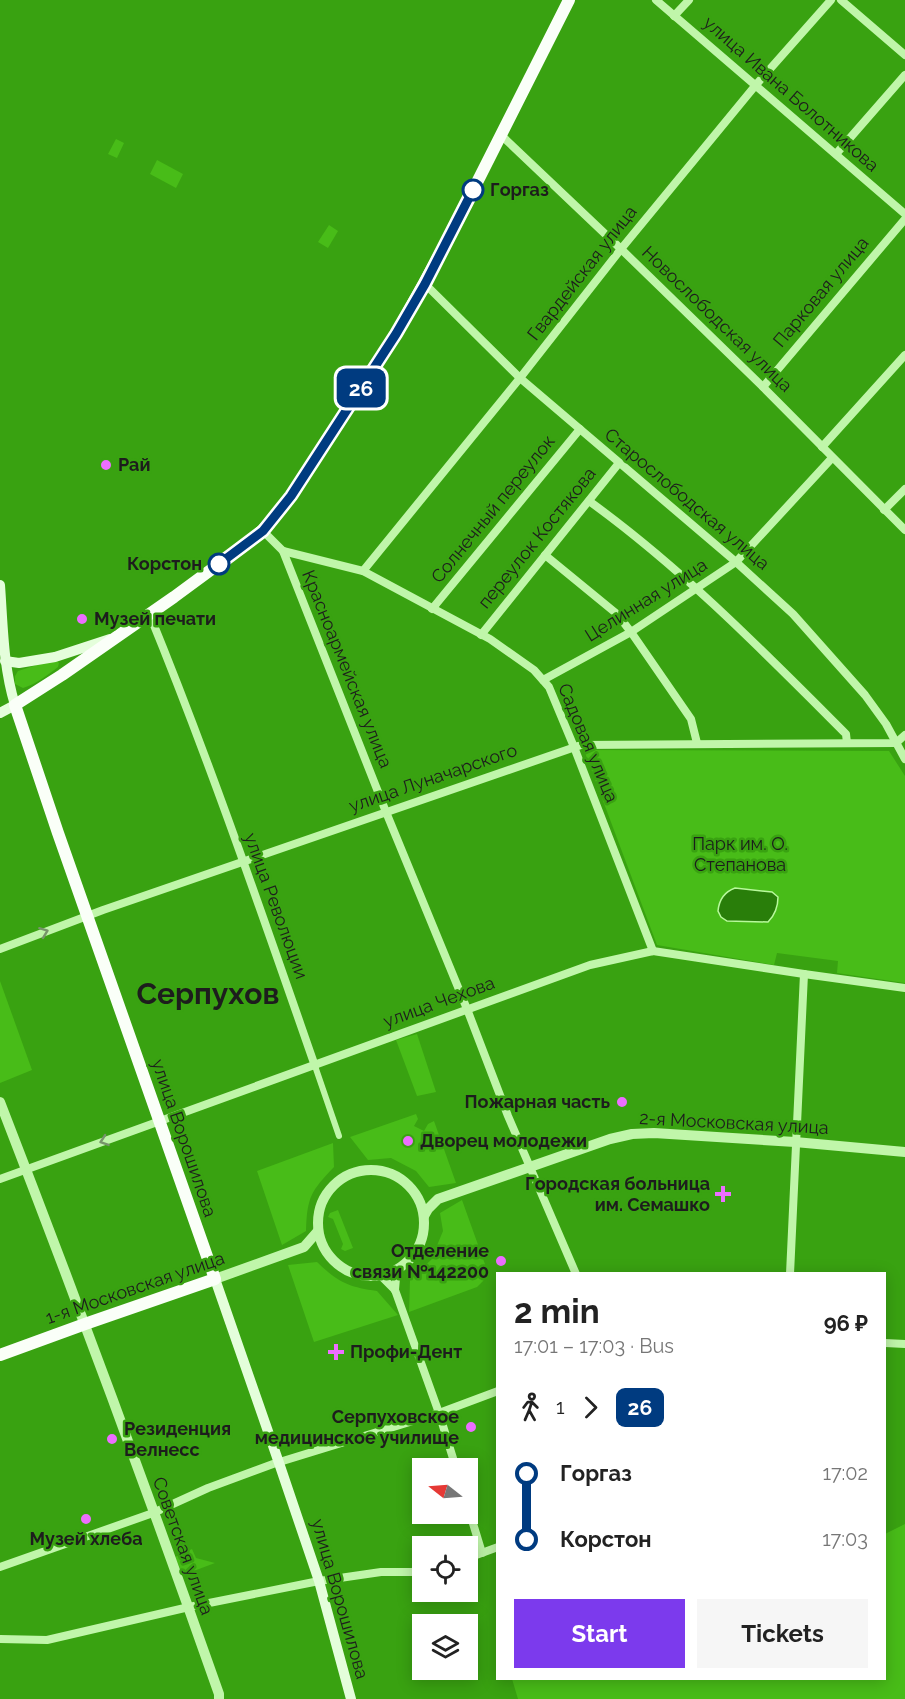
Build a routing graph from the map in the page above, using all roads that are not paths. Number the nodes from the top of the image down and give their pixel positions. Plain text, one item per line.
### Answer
1 (569, 0) edge
2 (656, 0) edge
3 (689, 0) edge
4 (831, 0) edge
5 (841, 0) edge
6 (674, 16) junction
7 (905, 55) edge
8 (905, 75) edge
9 (755, 86) junction
10 (501, 135) junction
11 (836, 154) junction
12 (905, 216) edge
13 (621, 249) junction
14 (425, 284) junction
15 (905, 355) edge
16 (520, 378) junction
17 (763, 387) junction
18 (580, 429) junction
19 (822, 447) junction
20 (832, 458) junction
21 (619, 463) junction
22 (905, 489) edge
23 (589, 501) junction
24 (884, 510) junction
25 (905, 530) edge
26 (263, 531) junction
27 (283, 551) junction
28 (545, 555) junction
29 (736, 562) junction
30 (363, 571) junction
31 (0, 585) edge
32 (696, 589) junction
33 (432, 609) junction
34 (149, 613) junction
35 (632, 632) junction
36 (481, 635) junction
37 (113, 638) junction
38 (55, 657) junction
39 (5, 661) junction
40 (62, 675) junction
41 (543, 680) junction
42 (15, 705) junction
43 (0, 713) edge
44 (905, 735) edge
45 (697, 743) junction
46 (847, 743) junction
47 (896, 743) junction
48 (574, 747) junction
49 (905, 759) edge
50 (386, 812) junction
51 (243, 862) junction
52 (87, 916) junction
53 (0, 949) edge
54 (653, 951) junction
55 (804, 974) junction
56 (905, 987) edge
57 (466, 1009) junction
58 (315, 1066) junction
59 (0, 1102) edge
60 (160, 1122) junction
61 (339, 1136) dead end
62 (795, 1142) junction
63 (905, 1152) edge
64 (529, 1166) junction
65 (26, 1170) junction
66 (0, 1179) edge
67 (416, 1195) junction
68 (438, 1199) junction
69 (424, 1216) junction
70 (318, 1231) junction
71 (304, 1247) junction
72 (324, 1250) junction
73 (400, 1268) junction
74 (575, 1272) edge
75 (790, 1272) edge
76 (380, 1275) junction
77 (214, 1280) junction
78 (395, 1290) junction
79 (85, 1324) junction
80 (886, 1343) edge
81 (905, 1344) edge
82 (0, 1355) edge
83 (496, 1392) edge
84 (439, 1413) junction
85 (453, 1458) edge
86 (279, 1462) junction
87 (153, 1513) junction
88 (473, 1524) edge
89 (496, 1548) edge
90 (482, 1553) junction
91 (478, 1554) edge
92 (0, 1567) edge
93 (412, 1572) edge
94 (319, 1581) junction
95 (189, 1607) junction
96 (0, 1640) edge
97 (219, 1699) edge
98 (351, 1699) edge

1 - 10 main road
2 - 6 street, улица Ивана Болотникова
3 - 6 street
4 - 9 street, Гвардейская улица
5 - 7 street
6 - 9 street, улица Ивана Болотникова
8 - 11 street
9 - 11 street, улица Ивана Болотникова
9 - 13 street, Гвардейская улица
10 - 13 street, Новослободская улица
10 - 14 main road
11 - 12 street, улица Ивана Болотникова
12 - 17 street, Парковая улица
13 - 16 street, Гвардейская улица
13 - 17 street, Новослободская улица
14 - 16 street, Старослободская улица
14 - 26 main road
15 - 19 street
16 - 18 street, Старослободская улица
16 - 30 street, Гвардейская улица
17 - 19 street, Новослободская улица
18 - 21 street, Старослободская улица
18 - 33 street, Солнечный переулок
19 - 20 street, Новослободская улица
20 - 24 street, Новослободская улица
20 - 29 street, Целинная улица
21 - 23 street, переулок Костякова
21 - 29 street, Старослободская улица
22 - 24 street
23 - 28 street, переулок Костякова
23 - 32 street
24 - 25 street, Новослободская улица
26 - 27 street
26 - 34 main road
27 - 30 street, Садовая улица
27 - 50 street, Красноармейская улица
28 - 35 street
28 - 36 street, переулок Костякова
29 - 32 street, Целинная улица
29 - 47 street, Старослободская улица
30 - 33 street, Садовая улица
31 - 39 main road, улица Ворошилова
32 - 35 street, Целинная улица
32 - 46 street
33 - 36 street, Садовая улица
34 - 37 main road
34 - 51 street, улица Революции
35 - 41 street, Целинная улица
35 - 45 street
36 - 41 street, Садовая улица
37 - 38 main road
37 - 40 main road
38 - 39 main road
38 - 40 main road
39 - 42 main road, улица Ворошилова
40 - 42 main road
41 - 48 street, Садовая улица
42 - 43 main road
42 - 52 main road, улица Ворошилова
44 - 47 street
45 - 46 street, улица Луначарского
45 - 48 street, улица Луначарского
46 - 47 street, улица Луначарского
47 - 49 street, Старослободская улица
48 - 50 street, улица Луначарского
48 - 54 street, Садовая улица
50 - 51 street, улица Луначарского
50 - 57 street, Красноармейская улица
51 - 52 street, улица Луначарского
51 - 58 street, улица Революции
53 -> 52 street, улица Луначарского
52 - 60 main road, улица Ворошилова
54 - 55 street, улица Чехова
54 - 57 street, улица Чехова
55 - 56 street, улица Чехова
55 - 62 street
57 - 58 street, улица Чехова
57 - 64 street, Красноармейская улица
58 - 60 street, улица Чехова
58 - 61 street, улица Революции
59 - 65 street, Советская улица
60 -> 65 street, улица Чехова
60 - 77 main road, улица Ворошилова
62 - 63 street, 2-я Московская улица
62 - 64 street, 2-я Московская улица
62 - 75 street
64 - 68 street, 2-я Московская улица
64 - 74 street, Красноармейская улица
65 - 66 street, улица Чехова
65 - 79 street, Советская улица
67 - 68 street
67 - 69 street
67 - 70 street
68 - 69 street
69 - 73 street
70 - 71 street
70 - 72 street
71 - 72 street
71 - 77 street, 1-я Московская улица
72 - 76 street
73 - 76 street
73 - 78 street
76 - 78 street
77 - 79 main road, 1-я Московская улица
77 - 86 main road, улица Ворошилова
78 - 84 street
79 - 82 main road, 1-я Московская улица
79 - 87 street, Советская улица
80 - 81 street
83 - 84 street
84 - 85 street
84 - 86 street
86 - 87 street
86 - 94 main road, улица Ворошилова
87 - 92 street
87 - 95 street, Советская улица
88 - 90 street
89 - 90 street
90 - 91 street
93 - 94 street
94 - 95 street
94 - 98 main road, улица Ворошилова
95 - 96 street
95 - 97 street, Советская улица

